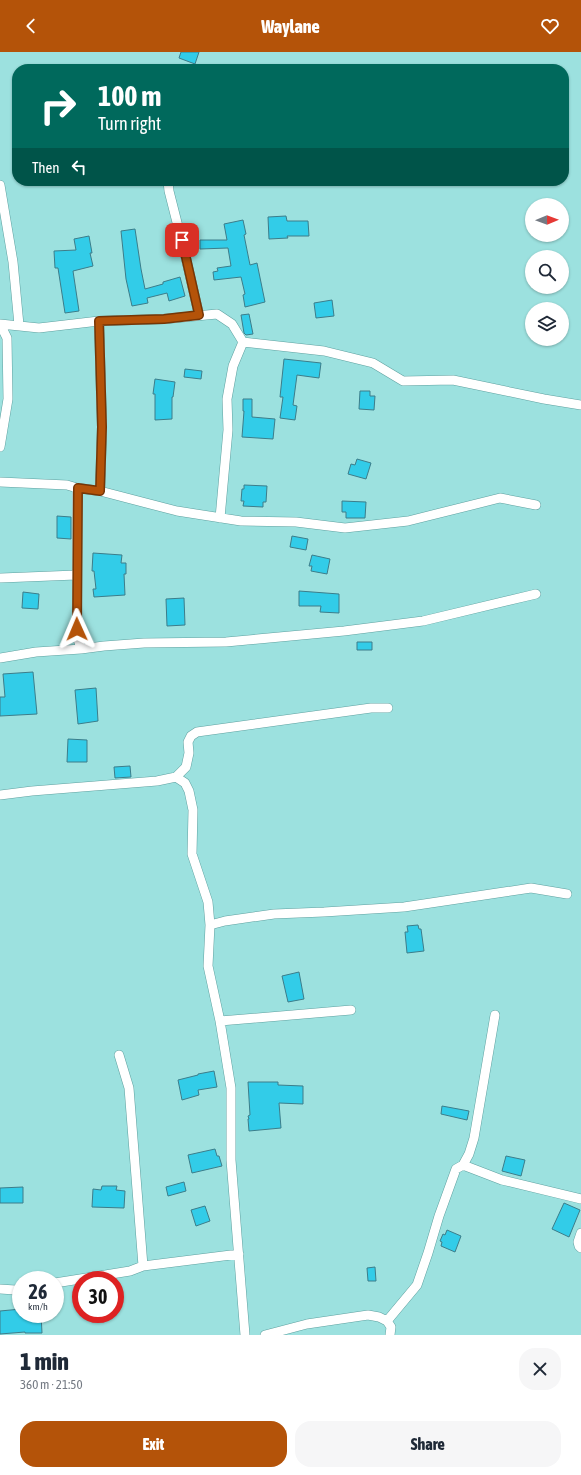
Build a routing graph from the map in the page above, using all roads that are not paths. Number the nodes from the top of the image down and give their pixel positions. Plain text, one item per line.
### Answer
1 (0, 185) edge
2 (168, 186) edge
3 (199, 315) junction
4 (99, 321) junction
5 (0, 324) edge
6 (19, 325) junction
7 (243, 342) junction
8 (581, 404) edge
9 (0, 447) edge
10 (0, 482) edge
11 (78, 488) junction
12 (100, 491) junction
13 (536, 505) dead end
14 (220, 518) junction
15 (76, 575) junction
16 (1, 578) dead end
17 (536, 594) dead end
18 (81, 649) junction
19 (0, 658) edge
20 (388, 708) dead end
21 (176, 777) junction
22 (0, 795) edge
23 (567, 894) dead end
24 (210, 925) junction
25 (351, 1010) dead end
26 (495, 1015) dead end
27 (220, 1021) junction
28 (120, 1056) dead end
29 (463, 1165) junction
30 (581, 1199) edge
31 (581, 1233) edge
32 (581, 1248) edge
33 (239, 1254) junction
34 (143, 1266) junction
35 (64, 1282) edge
36 (0, 1289) edge
37 (12, 1290) edge
38 (387, 1321) junction
39 (245, 1335) edge
40 (265, 1335) edge
41 (390, 1335) edge

1 - 6 street
2 - 3 street
3 - 4 street
3 - 7 street
4 - 6 street
4 - 12 street
5 - 6 street
5 - 9 street
7 - 8 street
7 - 14 street
10 - 11 street
11 - 12 street
11 - 15 street
12 - 14 street
13 - 14 street
15 - 16 street
15 - 18 street
17 - 18 street
18 - 19 street
20 - 21 street
21 - 22 street
21 - 24 street
23 - 24 street
24 - 27 street
25 - 27 street
26 - 29 street
27 - 33 street
28 - 34 street
29 - 30 street
29 - 38 street
31 - 32 street
33 - 34 street
33 - 39 street
34 - 35 street
36 - 37 street
38 - 40 street
38 - 41 street

